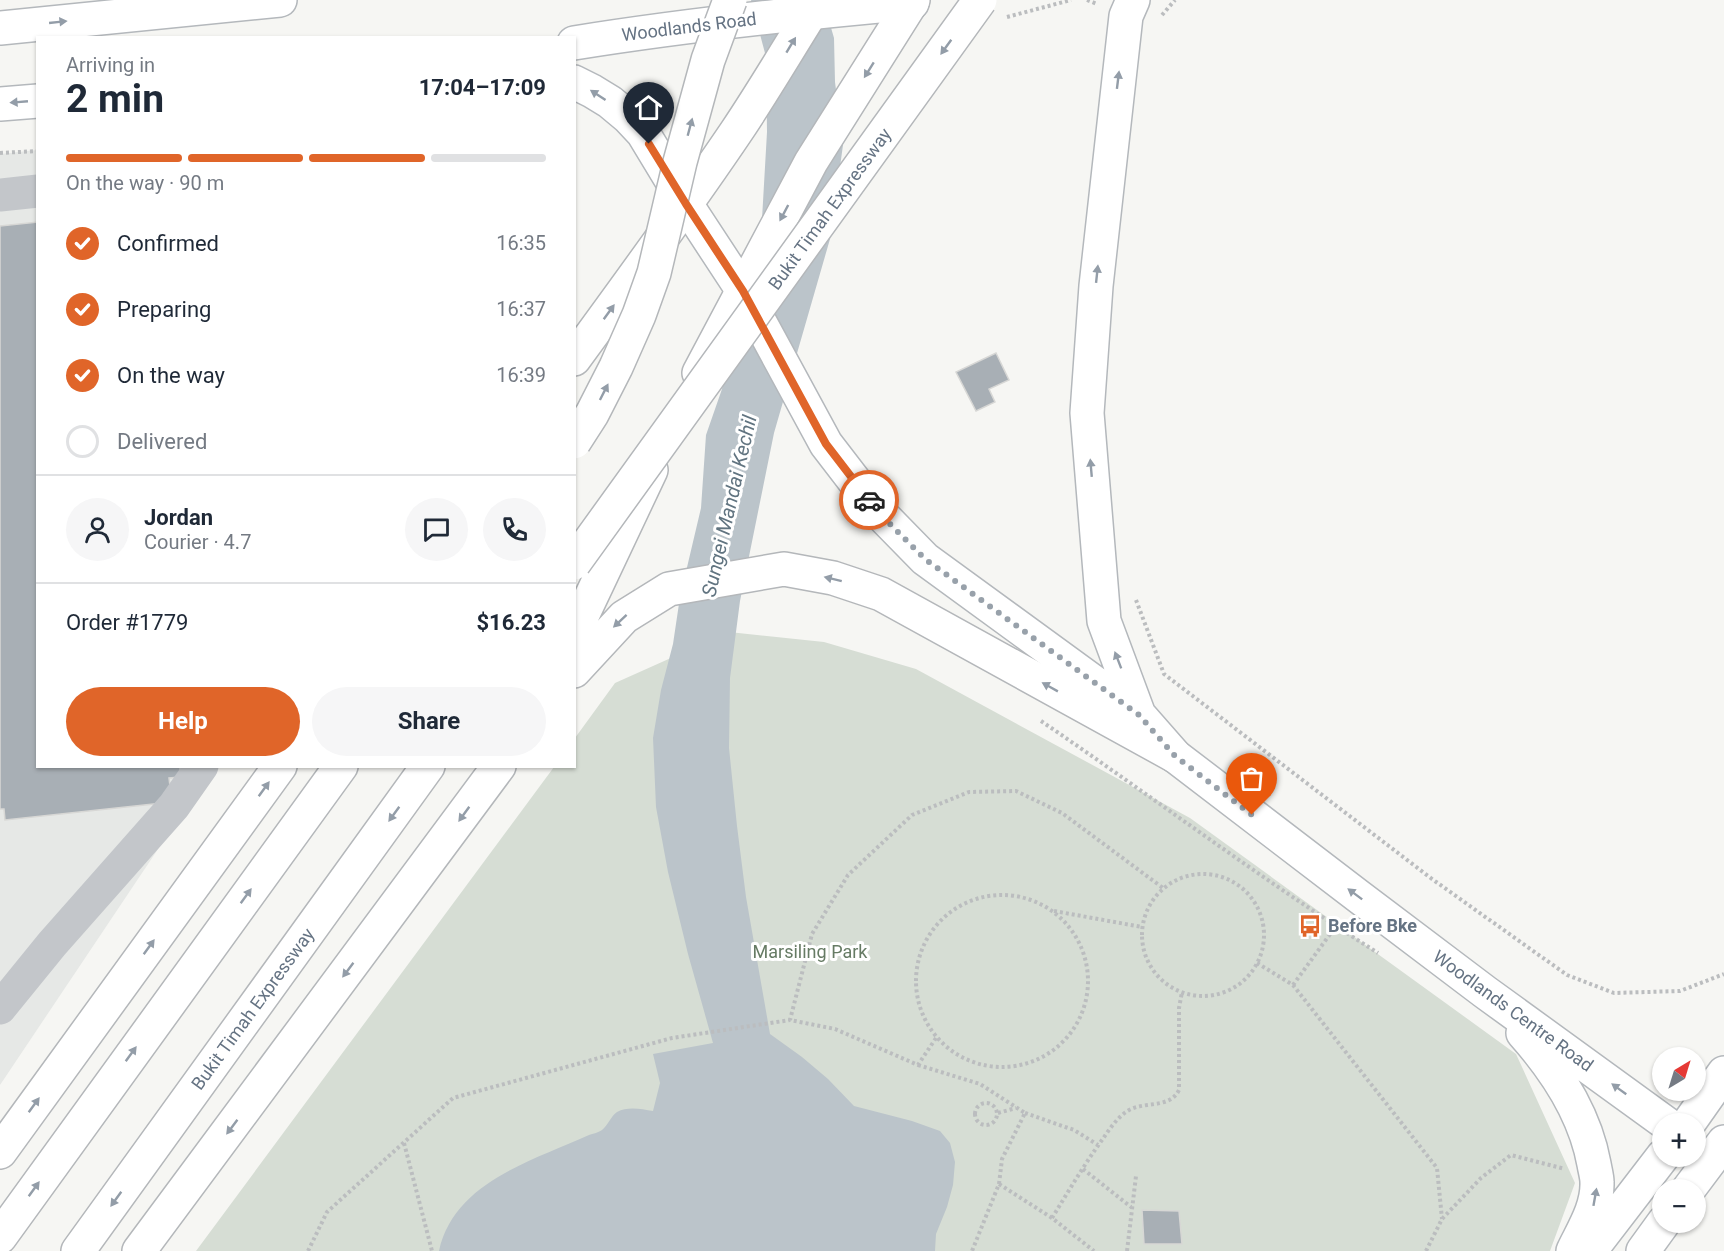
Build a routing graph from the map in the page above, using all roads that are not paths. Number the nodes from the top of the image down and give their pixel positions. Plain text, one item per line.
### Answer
1 (280, 0) edge
2 (730, 0) edge
3 (980, 0) edge
4 (1133, 0) edge
5 (912, 2) edge
6 (815, 6) edge
7 (0, 28) edge
8 (576, 43) edge
9 (576, 83) edge
10 (36, 101) edge
11 (0, 104) edge
12 (36, 191) edge
13 (0, 195) edge
14 (686, 204) junction
15 (743, 291) junction
16 (576, 356) edge
17 (576, 439) edge
18 (576, 560) edge
19 (576, 629) edge
20 (576, 669) edge
21 (1139, 715) junction
22 (1175, 756) junction
23 (201, 768) edge
24 (279, 768) edge
25 (340, 768) edge
26 (427, 768) edge
27 (498, 768) edge
28 (1485, 992) junction
29 (0, 1008) edge
30 (1724, 1073) edge
31 (1652, 1113) edge
32 (1696, 1113) edge
33 (1710, 1147) edge
34 (0, 1152) edge
35 (1655, 1167) edge
36 (1694, 1179) edge
37 (1656, 1233) edge
38 (0, 1237) edge
39 (78, 1251) edge
40 (139, 1251) edge
41 (1573, 1251) edge
42 (1590, 1251) edge
43 (1643, 1251) edge

7 -> 1 main road
17 -> 2 main road, bridge
3 -> 18 main road, Bukit Timah Expressway, bridge
21 -> 4 main road
5 - 6 main road, Woodlands Road
5 -> 15 main road
6 - 8 main road, Woodlands Road
14 -> 6 main road
14 -> 9 main road
10 -> 11 main road
12 - 13 lane
14 - 15 main road
16 -> 14 main road
15 - 19 main road
15 - 21 main road
22 -> 20 main road
21 - 22 main road, Woodlands Centre Road
28 -> 22 main road, Woodlands Centre Road
23 - 29 lane
34 -> 24 main road
38 -> 25 main road
26 -> 39 main road, Bukit Timah Expressway
27 -> 40 main road
31 -> 28 main road, Woodlands Centre Road
41 -> 28 main road
30 - 32 main road
33 - 36 main road
35 - 42 main road
37 - 43 main road

